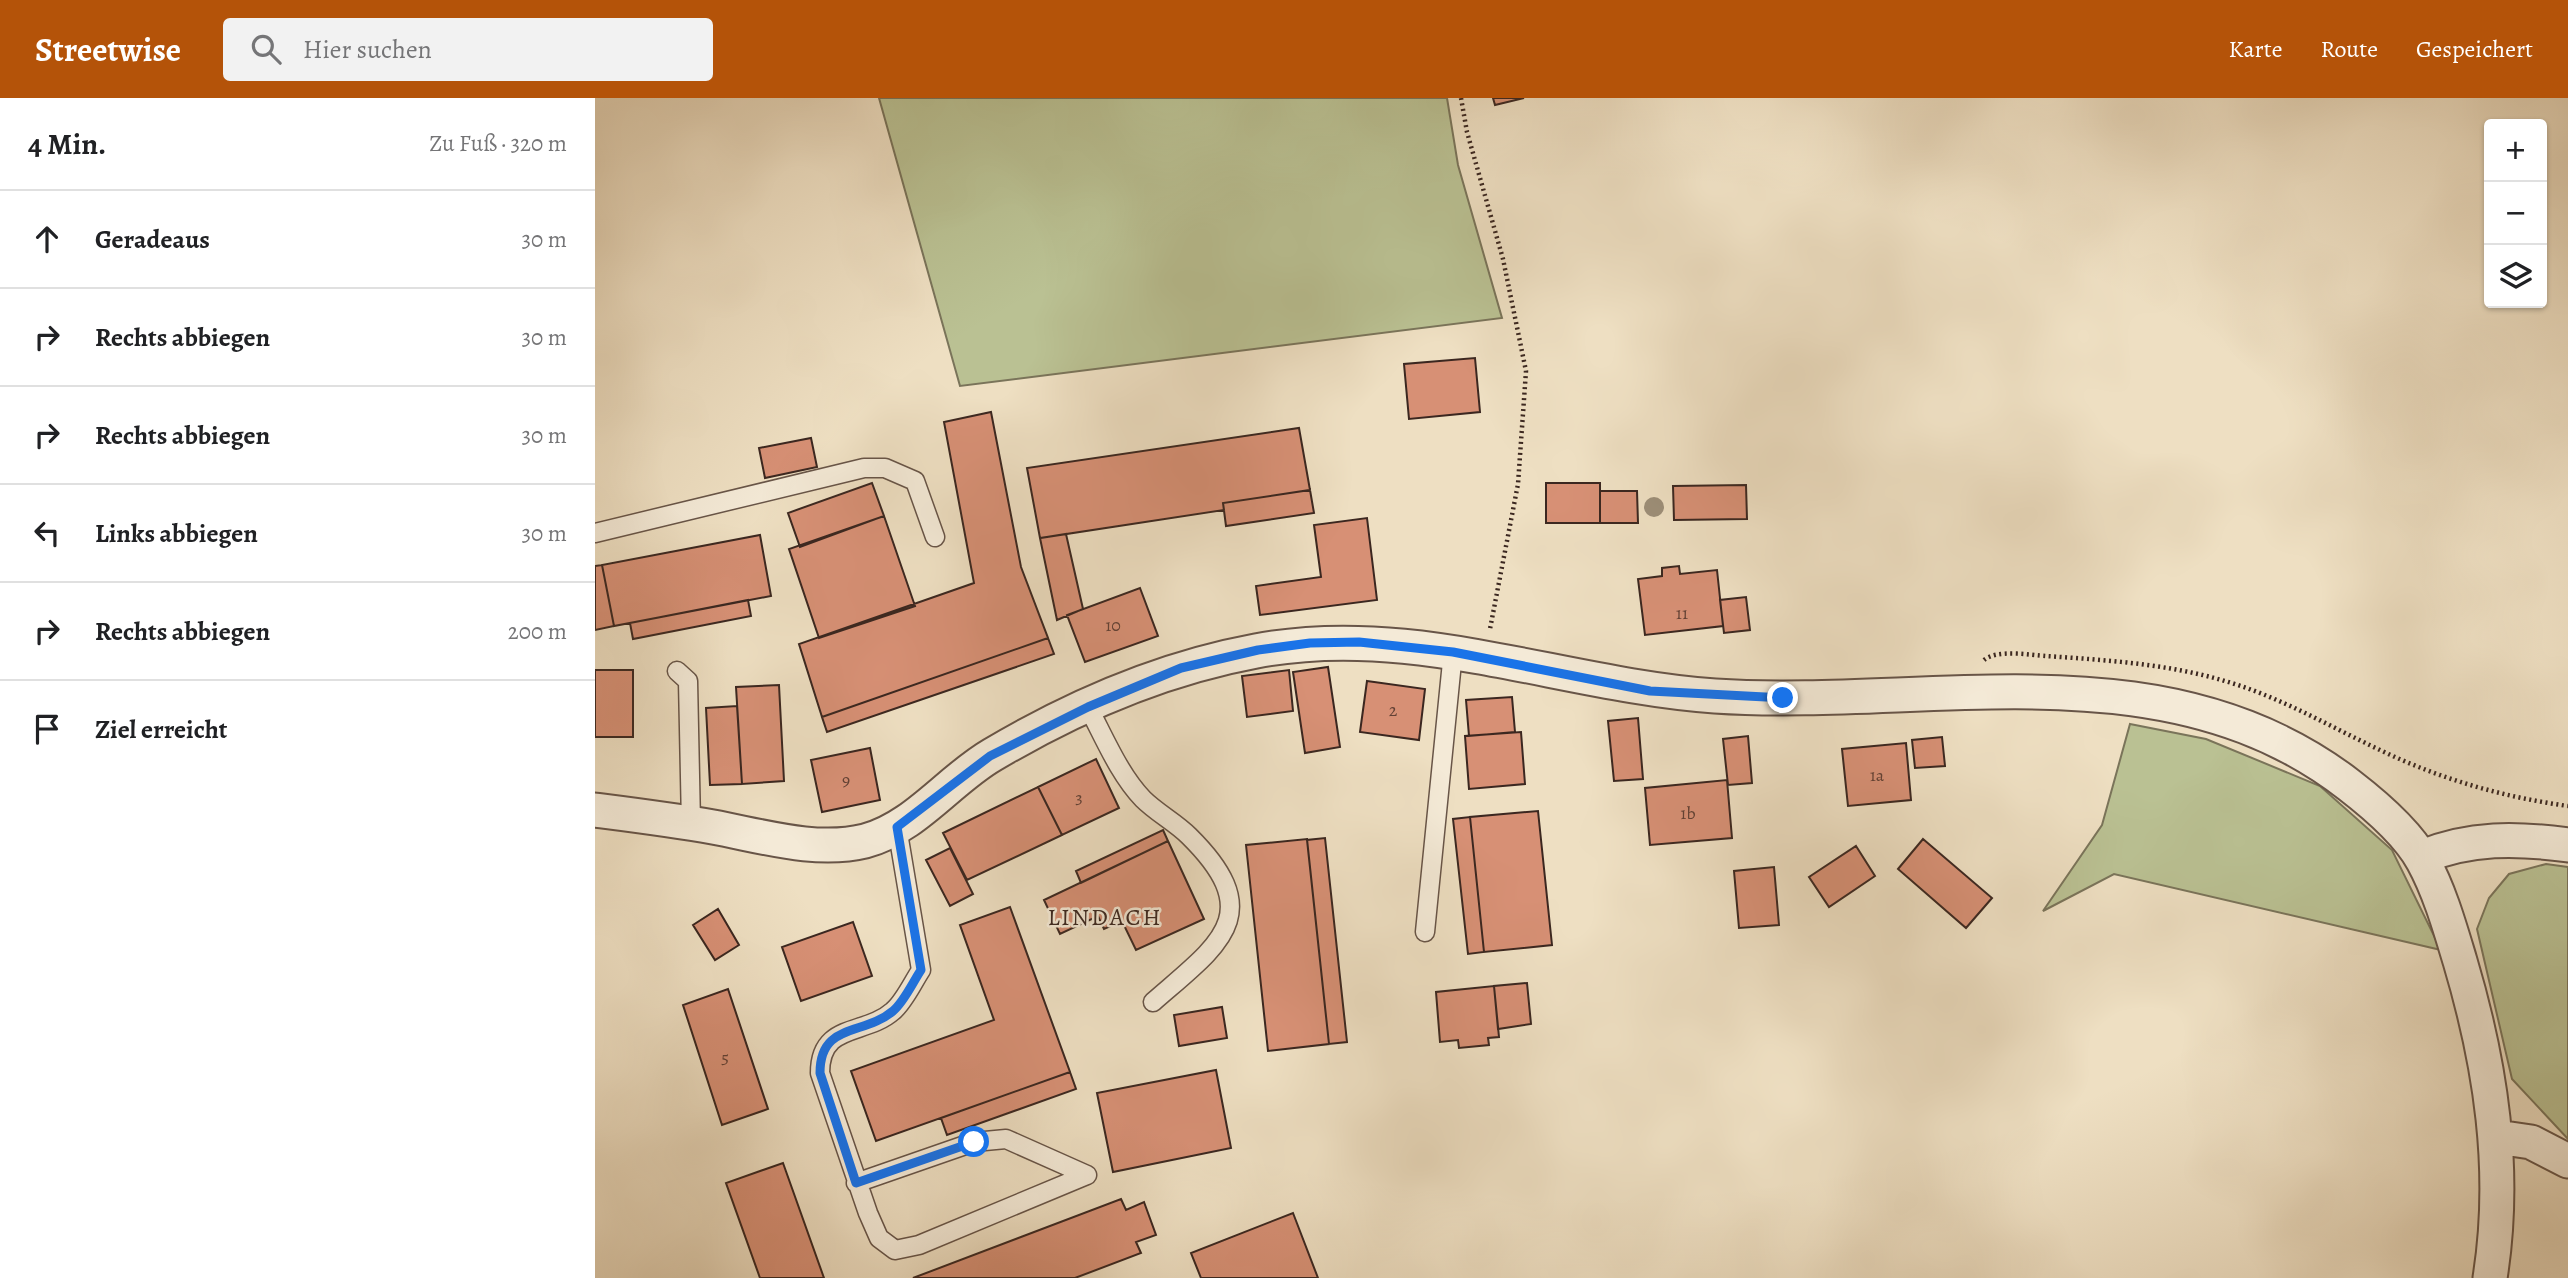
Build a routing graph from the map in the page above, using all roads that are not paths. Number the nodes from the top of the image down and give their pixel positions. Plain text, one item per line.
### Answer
1 (595, 533) edge
2 (935, 537) dead end
3 (1469, 654) junction
4 (677, 671) dead end
5 (1088, 707) junction
6 (595, 810) edge
7 (691, 824) junction
8 (897, 827) junction
9 (2568, 845) edge
10 (2421, 857) junction
11 (1425, 932) dead end
12 (1153, 1002) dead end
13 (2497, 1137) junction
14 (2568, 1161) edge
15 (856, 1183) junction
16 (2490, 1278) edge

1 - 2 lane
3 - 5 street
3 - 10 street
3 - 11 lane
4 - 7 lane
5 - 8 street
5 - 12 lane
6 - 7 street
7 - 8 street
8 - 15 lane
9 - 10 street
10 - 13 street
13 - 14 street
13 - 16 street
15 - 15 lane

